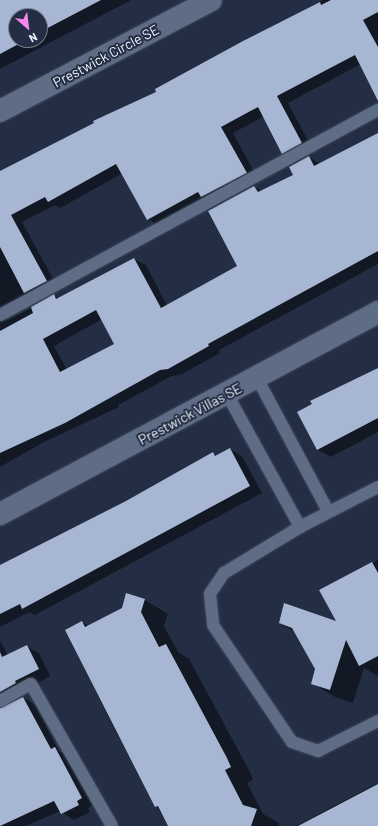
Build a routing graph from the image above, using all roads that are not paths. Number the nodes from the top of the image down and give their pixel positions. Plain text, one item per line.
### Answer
1 (211, 0) edge
2 (378, 110) edge
3 (0, 111) edge
4 (378, 312) edge
5 (0, 315) edge
6 (257, 378) junction
7 (227, 394) junction
8 (378, 487) edge
9 (328, 511) junction
10 (0, 514) edge
11 (300, 527) junction
12 (0, 701) edge
13 (378, 721) edge
14 (112, 826) edge

1 - 3 street, Prestwick Circle SE
2 - 5 lane
4 - 6 street, Prestwick Villas SE
6 - 7 street, Prestwick Villas SE
6 - 9 lane
7 - 10 street, Prestwick Villas SE
7 - 11 lane
8 - 9 lane
9 - 11 lane
11 - 13 lane
12 - 14 lane

